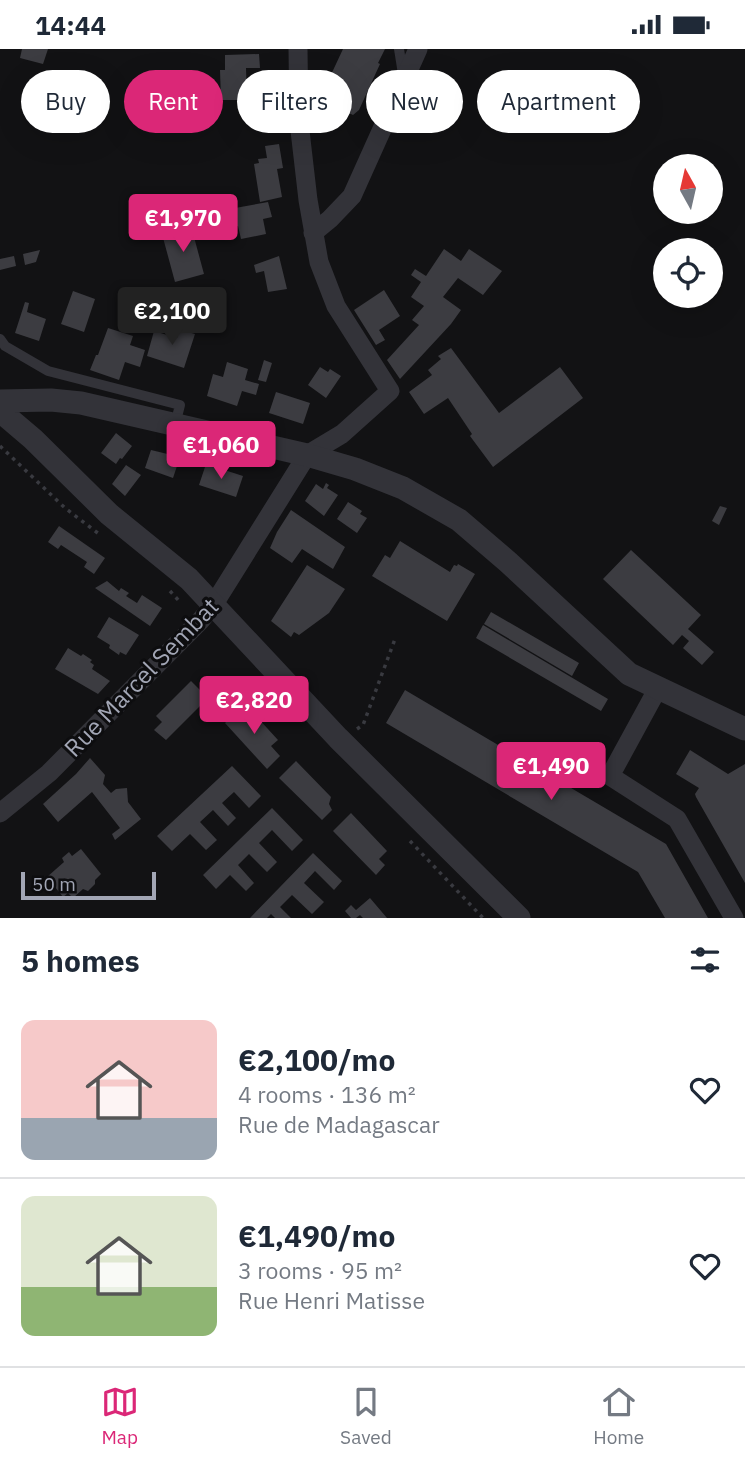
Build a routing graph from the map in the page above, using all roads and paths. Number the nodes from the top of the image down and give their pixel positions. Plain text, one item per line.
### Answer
1 (298, 49) edge
2 (399, 49) edge
3 (418, 49) edge
4 (402, 70) edge
5 (409, 70) edge
6 (380, 133) edge
7 (313, 233) junction
8 (0, 339) edge
9 (0, 401) edge
10 (0, 411) edge
11 (175, 425) junction
12 (307, 455) junction
13 (214, 604) junction
14 (395, 639) dead end
15 (658, 688) junction
16 (363, 725) dead end
17 (745, 729) edge
18 (0, 813) edge
19 (519, 918) edge
20 (734, 918) edge

1 - 7 street
2 - 4 lane
3 - 5 street
6 - 7 street
7 - 12 street
8 - 11 lane
9 - 11 street
10 - 13 street
11 - 12 street
12 - 13 street, Rue Marcel Sembat
12 - 15 street
13 - 18 street, Rue Marcel Sembat
13 - 19 street
14 - 16 path
15 - 17 street
15 - 20 street

